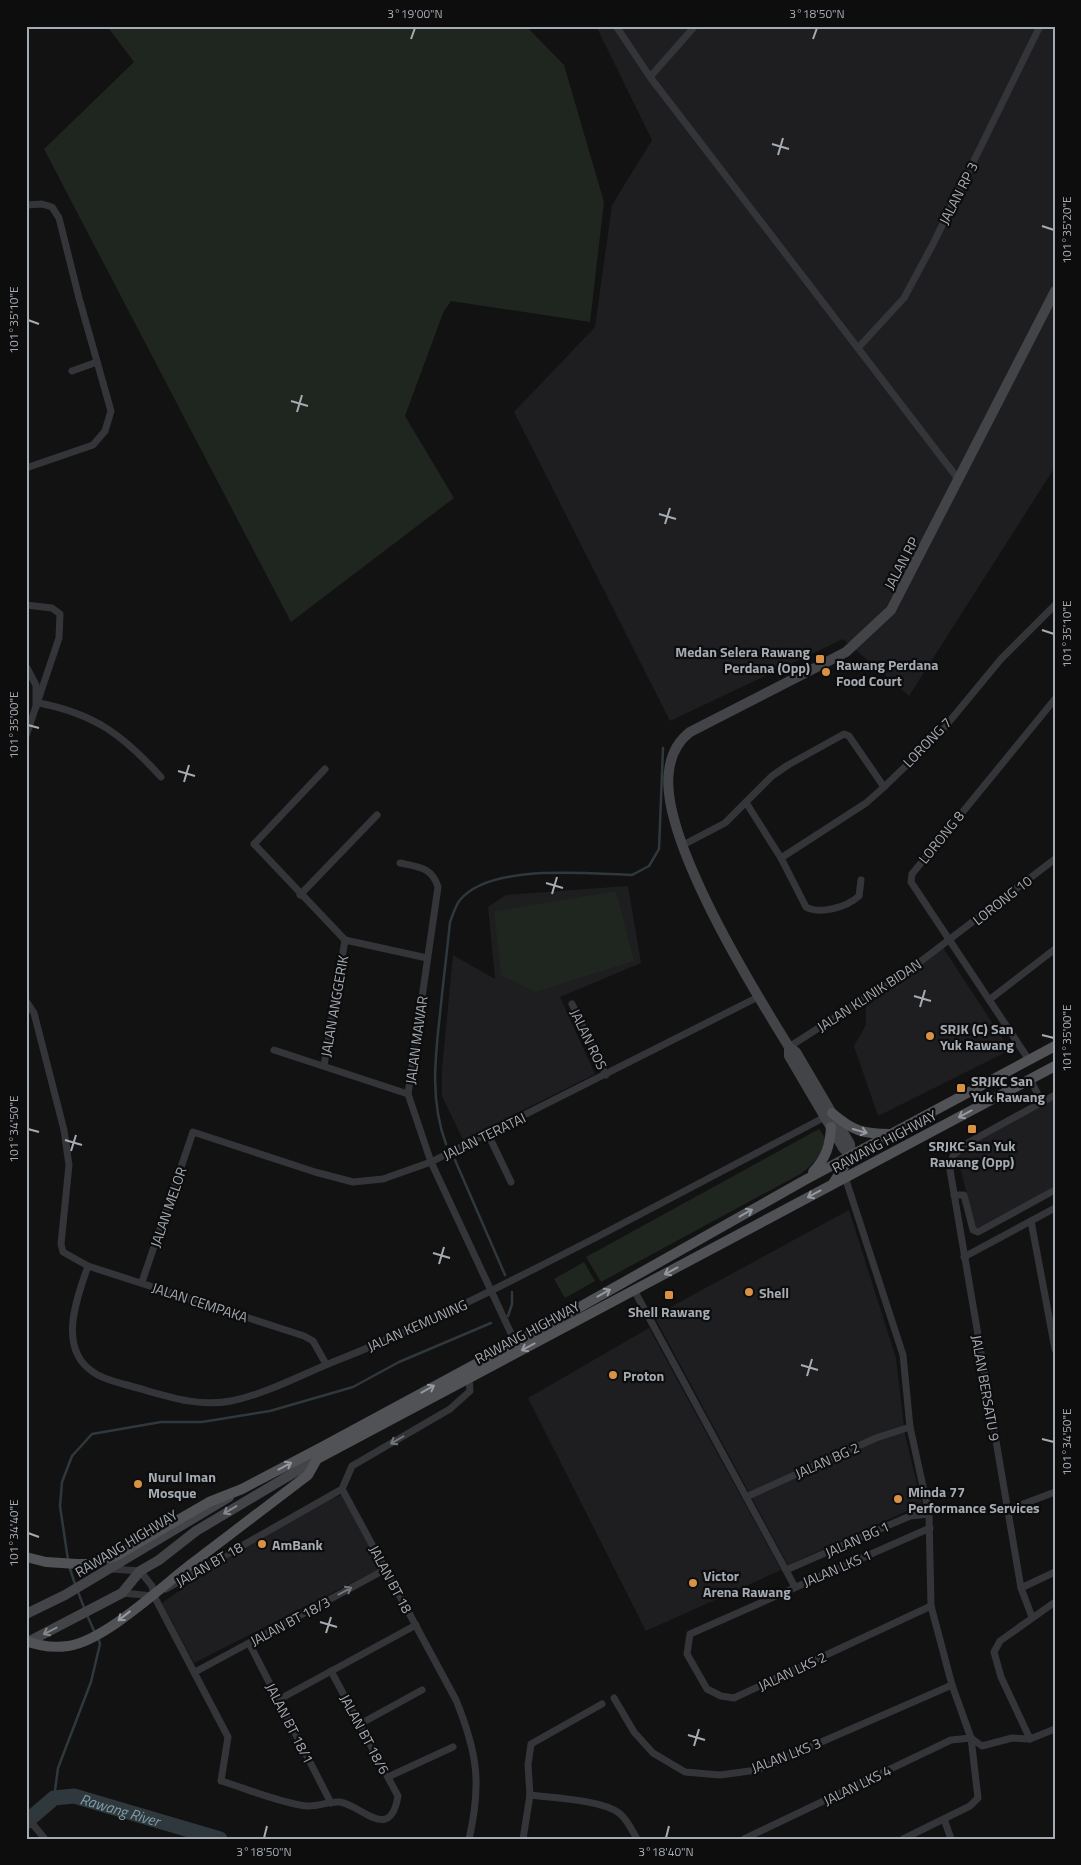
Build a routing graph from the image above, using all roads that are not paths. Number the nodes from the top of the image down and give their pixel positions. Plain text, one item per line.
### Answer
1 (616, 26) edge
2 (695, 26) edge
3 (1040, 26) edge
4 (650, 77) junction
5 (26, 205) edge
6 (1055, 291) edge
7 (858, 348) junction
8 (97, 362) junction
9 (72, 371) dead end
10 (26, 468) edge
11 (959, 480) junction
12 (26, 605) edge
13 (1055, 605) edge
14 (27, 668) edge
15 (1055, 699) edge
16 (37, 706) junction
17 (26, 736) edge
18 (325, 769) dead end
19 (161, 777) dead end
20 (884, 787) junction
21 (747, 804) junction
22 (377, 815) dead end
23 (683, 845) junction
24 (781, 858) junction
25 (1055, 859) edge
26 (400, 863) dead end
27 (861, 880) dead end
28 (300, 895) junction
29 (345, 940) junction
30 (949, 942) junction
31 (1055, 949) edge
32 (428, 958) junction
33 (758, 997) junction
34 (989, 1000) junction
35 (26, 1002) edge
36 (572, 1004) dead end
37 (1055, 1046) edge
38 (788, 1047) junction
39 (274, 1050) dead end
40 (1029, 1060) junction
41 (324, 1066) junction
42 (1055, 1066) edge
43 (606, 1075) junction
44 (1030, 1079) junction
45 (408, 1094) junction
46 (1055, 1096) edge
47 (1042, 1102) junction
48 (829, 1115) junction
49 (831, 1127) junction
50 (193, 1132) joint
51 (488, 1134) junction
52 (893, 1134) junction
53 (852, 1156) junction
54 (431, 1162) junction
55 (873, 1163) junction
56 (845, 1178) junction
57 (805, 1180) junction
58 (511, 1182) dead end
59 (832, 1184) junction
60 (1055, 1190) edge
61 (954, 1195) junction
62 (1055, 1208) edge
63 (1031, 1221) junction
64 (964, 1257) junction
65 (88, 1266) junction
66 (142, 1282) junction
67 (634, 1290) junction
68 (490, 1292) junction
69 (515, 1342) junction
70 (1055, 1349) edge
71 (326, 1364) junction
72 (470, 1378) junction
73 (910, 1427) junction
74 (317, 1459) junction
75 (242, 1489) junction
76 (342, 1489) junction
77 (1055, 1492) edge
78 (746, 1497) junction
79 (1008, 1510) junction
80 (929, 1514) junction
81 (930, 1528) junction
82 (26, 1556) edge
83 (109, 1569) junction
84 (386, 1569) junction
85 (786, 1570) junction
86 (140, 1571) junction
87 (1055, 1572) edge
88 (795, 1587) junction
89 (1021, 1588) junction
90 (122, 1593) junction
91 (154, 1596) junction
92 (1055, 1602) edge
93 (931, 1606) junction
94 (26, 1614) edge
95 (1032, 1617) junction
96 (416, 1625) junction
97 (690, 1634) joint
98 (26, 1642) edge
99 (249, 1643) junction
100 (331, 1671) junction
101 (195, 1672) junction
102 (952, 1685) junction
103 (422, 1690) dead end
104 (614, 1698) dead end
105 (278, 1700) junction
106 (602, 1704) dead end
107 (360, 1724) junction
108 (1055, 1729) edge
109 (971, 1738) junction
110 (1030, 1739) junction
111 (453, 1747) dead end
112 (388, 1777) junction
113 (530, 1795) junction
114 (331, 1803) junction
115 (26, 1816) edge
116 (944, 1819) junction
117 (45, 1839) edge
118 (469, 1839) edge
119 (523, 1839) edge
120 (637, 1839) edge
121 (744, 1839) edge
122 (903, 1839) edge
123 (951, 1839) edge

1 - 4 street
2 - 4 street
3 - 7 street, JALAN RP 3
4 - 7 street
5 - 8 street
6 - 11 street, JALAN RP
7 - 11 street
8 - 9 street
8 - 10 street
11 - 23 street, JALAN RP
12 - 16 street
13 - 20 street, LORONG 7
14 - 16 street
15 - 30 street, LORONG 8
16 - 17 street
16 - 19 street
18 - 28 street
20 - 21 street
20 - 24 street, LORONG 7
21 - 23 street
21 - 24 street
22 - 28 street
23 - 33 street
24 - 27 street
25 - 30 street, LORONG 10
26 - 32 street, JALAN MAWAR
28 - 29 street
29 - 32 street, JALAN ANGGERIK
29 - 41 street, JALAN ANGGERIK
30 - 34 street, LORONG 8
30 - 38 street, JALAN KLINIK BIDAN
31 - 34 street
32 - 45 street, JALAN MAWAR
33 - 38 street
33 - 43 street, JALAN TERATAI
34 - 40 street, LORONG 8
35 - 65 street, JALAN CEMPAKA
36 - 43 street, JALAN ROS
37 - 40 main road, RAWANG HIGHWAY
38 - 48 street
39 - 41 street
40 - 52 main road, RAWANG HIGHWAY
41 - 45 street
42 - 44 main road, RAWANG HIGHWAY
43 - 51 street, JALAN TERATAI
44 - 47 street
44 -> 55 main road, RAWANG HIGHWAY
45 - 54 street, JALAN MAWAR
46 - 47 street
47 - 61 street, JALAN BERSATU 9
48 - 49 street
48 -> 52 main road
48 - 53 street
48 - 68 street, JALAN KEMUNING
49 - 53 street
49 - 57 main road
50 - 54 street, JALAN TERATAI
50 - 66 street, JALAN MELOR
51 - 54 street, JALAN TERATAI
51 - 58 street
52 - 53 main road, RAWANG HIGHWAY
53 - 55 main road
53 - 57 main road, RAWANG HIGHWAY
53 - 59 main road
54 - 68 street, JALAN MAWAR
55 - 56 main road, RAWANG HIGHWAY
56 - 59 main road, RAWANG HIGHWAY
56 - 73 street
69 -> 57 main road, RAWANG HIGHWAY
59 -> 67 main road, RAWANG HIGHWAY
60 - 61 street
61 - 64 street, JALAN BERSATU 9
62 - 63 street
63 - 64 street
63 - 70 street
64 - 79 street, JALAN BERSATU 9
65 - 66 street, JALAN CEMPAKA
65 - 71 street, JALAN KEMUNING
66 - 71 street, JALAN CEMPAKA
67 -> 72 main road, RAWANG HIGHWAY
67 - 78 street
68 - 69 street, JALAN MAWAR
68 - 71 street, JALAN KEMUNING
75 -> 69 main road, RAWANG HIGHWAY
72 - 74 main road, RAWANG HIGHWAY
72 -> 76 street
73 - 78 street, JALAN BG 2
73 - 80 street
74 -> 86 street, RAWANG HIGHWAY
74 -> 98 main road, bridge
75 - 82 main road
75 - 83 street, RAWANG HIGHWAY
76 - 84 street, JALAN BT 18
76 - 91 street, JALAN BT 18
77 - 79 street
78 - 85 street
79 - 89 street, JALAN BERSATU 9
80 - 81 street
80 - 85 street, JALAN BG 1
81 - 88 street, JALAN LKS 1
81 - 93 street
83 - 86 street
83 - 94 street, RAWANG HIGHWAY
84 - 96 street, JALAN BT 18
99 -> 84 street, JALAN BT 18/3
85 - 88 street
86 - 90 street, RAWANG HIGHWAY
86 - 91 street
87 - 89 street
88 - 97 street, JALAN LKS 1
89 - 95 street, JALAN BERSATU 9
90 - 91 street
90 -> 98 street, RAWANG HIGHWAY
91 - 101 street
92 - 95 street
93 - 97 street, JALAN LKS 2
93 - 102 street
95 - 110 street
96 - 100 street
96 - 118 street, JALAN BT 18
99 - 101 street, JALAN BT 18/3
99 - 105 street, JALAN BT 18/1
100 - 105 street
100 - 107 street, JALAN BT 18/6
101 - 114 street
102 - 104 street, JALAN LKS 3
102 - 109 street
103 - 107 street
105 - 114 street, JALAN BT 18/1
106 - 113 street
107 - 112 street, JALAN BT 18/6
108 - 110 street
109 - 110 street
109 - 116 street
109 - 121 street, JALAN LKS 4
111 - 112 street
112 - 114 street, JALAN BT 18/6
113 - 119 street
113 - 120 street
115 - 117 street
116 - 122 street
116 - 123 street

